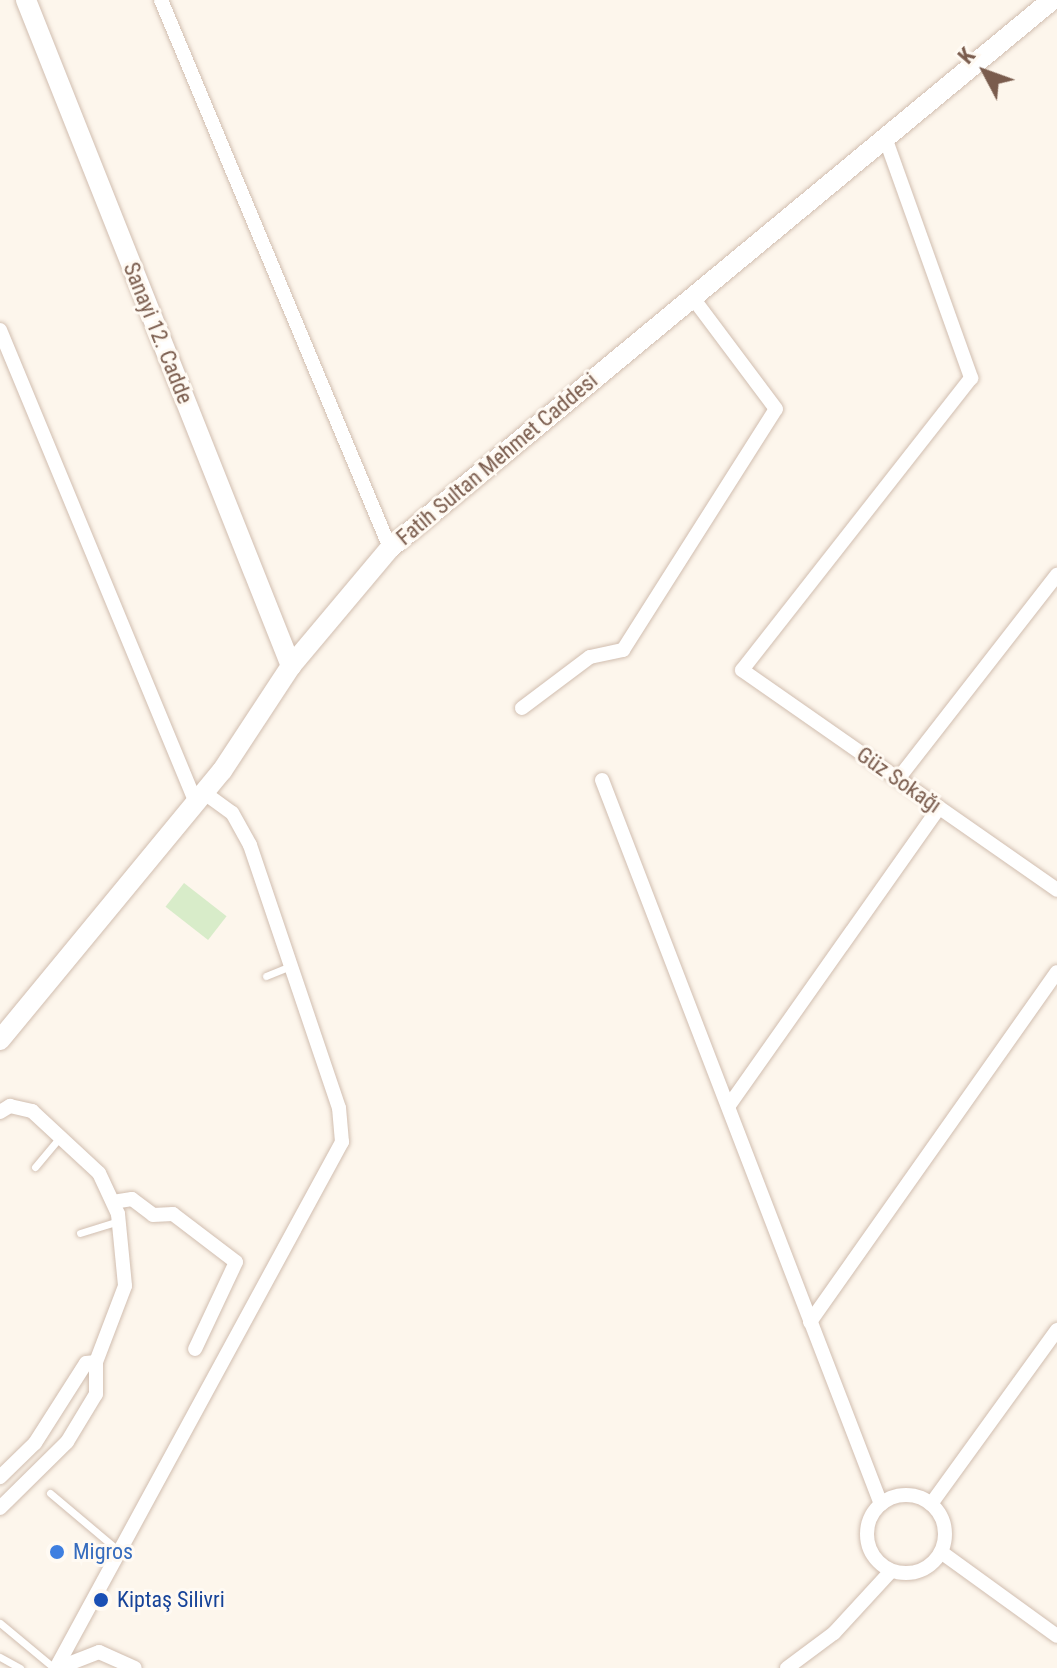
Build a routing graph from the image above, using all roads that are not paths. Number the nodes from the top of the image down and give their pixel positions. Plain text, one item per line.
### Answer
1 (26, 0) edge
2 (161, 0) edge
3 (1052, 0) edge
4 (887, 143) junction
5 (693, 298) junction
6 (0, 330) edge
7 (390, 548) junction
8 (1057, 575) edge
9 (291, 666) junction
10 (522, 708) dead end
11 (898, 779) junction
12 (602, 780) dead end
13 (200, 798) junction
14 (939, 808) junction
15 (1056, 888) edge
16 (291, 966) junction
17 (1057, 972) edge
18 (266, 976) dead end
19 (0, 1040) edge
20 (730, 1104) junction
21 (0, 1112) edge
22 (61, 1136) junction
23 (35, 1167) dead end
24 (113, 1202) junction
25 (119, 1221) junction
26 (80, 1233) dead end
27 (810, 1322) junction
28 (1057, 1330) edge
29 (195, 1349) dead end
30 (96, 1362) junction
31 (0, 1477) edge
32 (50, 1493) dead end
33 (881, 1504) junction
34 (931, 1504) junction
35 (0, 1508) edge
36 (120, 1552) junction
37 (941, 1552) junction
38 (891, 1571) junction
39 (0, 1623) edge
40 (1057, 1636) edge
41 (0, 1657) edge
42 (20, 1668) edge
43 (56, 1668) edge
44 (135, 1668) edge
45 (787, 1668) edge

1 - 9 main road, Sanayi 12. Cadde
2 - 7 street
3 - 4 main road, Fatih Sultan Mehmet Caddesi
4 - 5 main road, Fatih Sultan Mehmet Caddesi
4 - 11 street, Güz Sokağı
5 - 7 main road, Fatih Sultan Mehmet Caddesi
5 - 10 street
6 - 13 street
7 - 9 main road, Fatih Sultan Mehmet Caddesi
8 - 11 street
9 - 13 main road, Fatih Sultan Mehmet Caddesi
11 - 14 street, Güz Sokağı
12 - 20 street
13 - 16 street
13 - 19 main road, Fatih Sultan Mehmet Caddesi
14 - 15 street, Güz Sokağı
14 - 20 street
16 - 18 lane
16 - 36 street
17 - 27 street
20 - 27 street
21 - 22 street
22 - 23 lane
22 - 24 street
24 - 25 street
24 - 29 street
25 - 26 lane
25 - 30 street
27 - 33 street
28 - 34 street
30 - 31 street
30 - 35 street
32 - 36 lane
33 - 34 street
33 - 38 street
34 - 37 street
36 - 43 street
37 - 38 street
37 - 40 street
38 - 45 street
39 - 43 lane
41 - 42 lane
43 - 44 street

